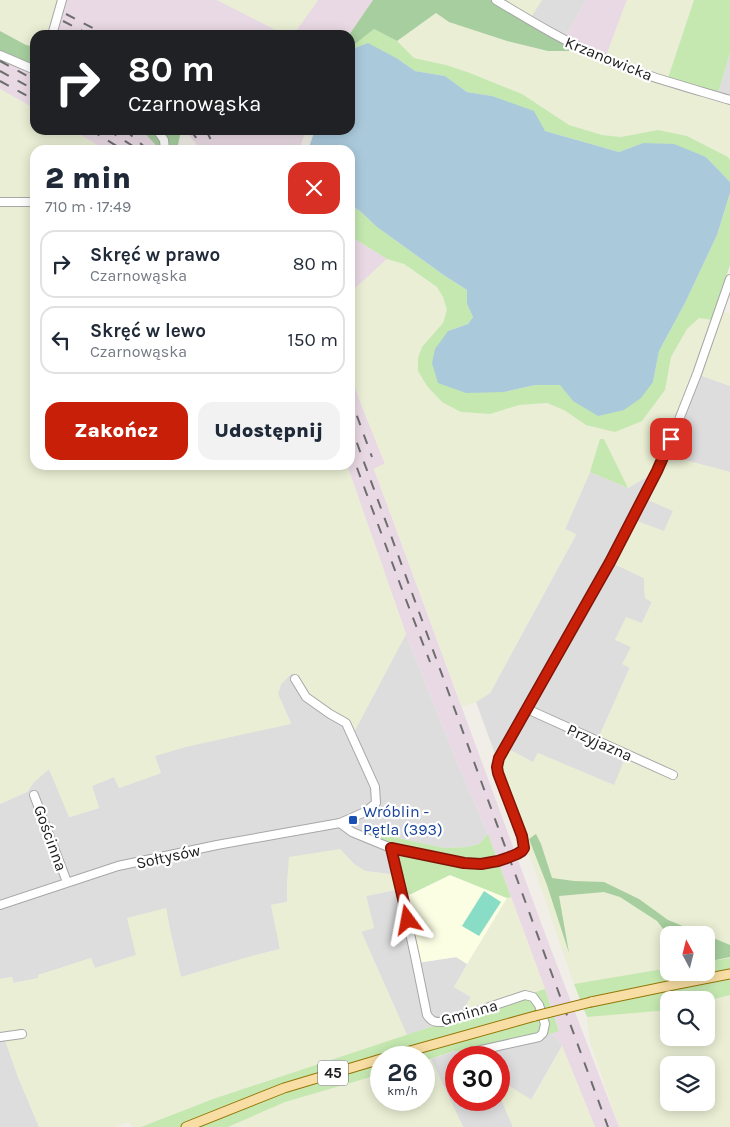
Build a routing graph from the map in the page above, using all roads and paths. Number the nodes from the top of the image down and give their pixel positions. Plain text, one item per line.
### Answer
1 (62, 0) edge
2 (496, 0) edge
3 (53, 30) edge
4 (0, 55) edge
5 (30, 68) edge
6 (730, 100) edge
7 (0, 202) edge
8 (30, 202) edge
9 (730, 279) edge
10 (295, 678) dead end
11 (527, 709) junction
12 (674, 775) dead end
13 (34, 794) dead end
14 (340, 824) junction
15 (391, 848) junction
16 (67, 882) junction
17 (0, 904) edge
18 (730, 974) edge
19 (22, 1034) dead end
20 (0, 1038) edge
21 (426, 1046) edge
22 (499, 1046) edge
23 (370, 1062) edge
24 (193, 1125) edge
25 (186, 1127) edge

1 - 3 street
2 - 6 street, Krzanowicka
4 - 5 street
7 - 8 street
9 - 11 street
10 - 14 street, Sołtysów
11 - 12 street, Przyjazna
11 - 15 street, bridge
13 - 16 street, Gościnna
14 - 15 street
14 - 16 street, Sołtysów
15 - 22 street, Gminna
16 - 17 street, Sołtysów
18 - 21 main road, 45, bridge
19 - 20 street
23 - 24 main road, 45
24 - 25 main road, 45

